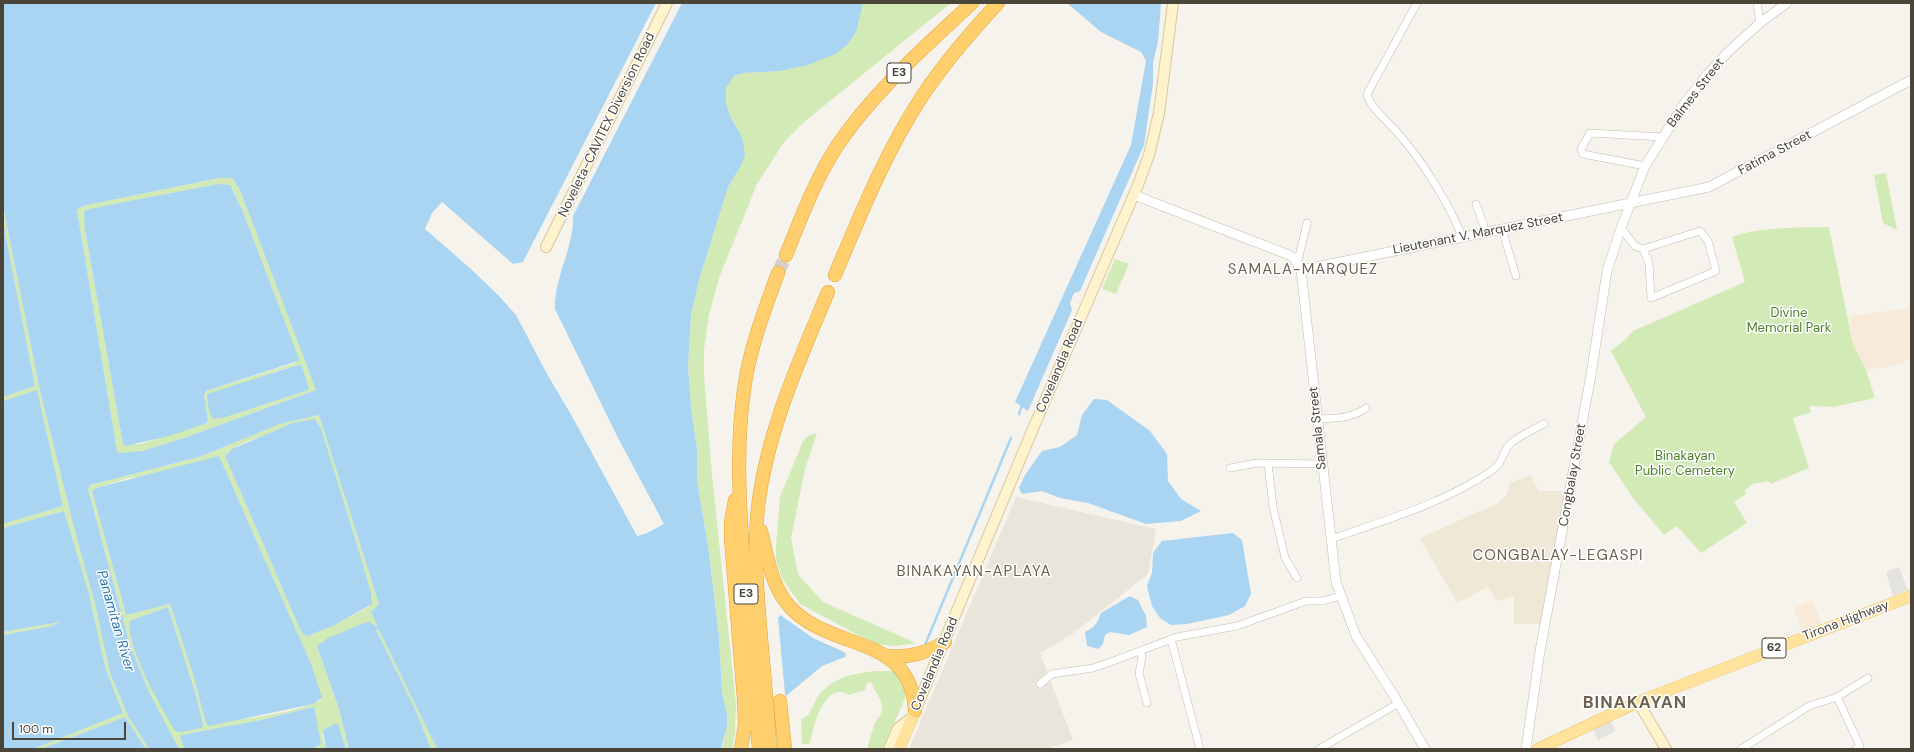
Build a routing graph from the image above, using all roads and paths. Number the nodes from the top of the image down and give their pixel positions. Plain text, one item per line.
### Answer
1 (667, 3) edge
2 (972, 3) edge
3 (998, 3) edge
4 (1173, 3) edge
5 (1417, 3) edge
6 (1757, 3) edge
7 (1787, 3) edge
8 (1760, 23) junction
9 (1911, 80) edge
10 (1663, 137) junction
11 (1645, 166) junction
12 (1134, 195) junction
13 (1631, 203) junction
14 (1476, 204) dead end
15 (1307, 223) dead end
16 (1622, 228) junction
17 (1502, 229) junction
18 (1486, 232) junction
19 (1462, 237) junction
20 (546, 247) dead end
21 (1643, 249) junction
22 (786, 255) tunnel mouth
23 (1299, 267) junction
24 (778, 272) tunnel mouth
25 (835, 274) dead end
26 (1516, 276) dead end
27 (828, 292) dead end
28 (1366, 408) dead end
29 (1317, 419) junction
30 (1544, 424) dead end
31 (1268, 463) junction
32 (1322, 464) junction
33 (1230, 468) dead end
34 (739, 480) junction
35 (758, 517) junction
36 (1331, 539) junction
37 (1296, 578) dead end
38 (1340, 596) junction
39 (1911, 596) edge
40 (1171, 639) junction
41 (945, 642) junction
42 (1141, 651) junction
43 (887, 656) junction
44 (1868, 678) dead end
45 (1040, 684) dead end
46 (1836, 696) junction
47 (780, 701) dead end
48 (1638, 702) junction
49 (1147, 703) dead end
50 (1399, 703) junction
51 (761, 707) junction
52 (914, 715) junction
53 (745, 724) junction
54 (741, 749) edge
55 (746, 749) edge
56 (759, 749) edge
57 (770, 749) edge
58 (785, 749) edge
59 (889, 749) edge
60 (899, 749) edge
61 (1200, 749) edge
62 (1319, 749) edge
63 (1425, 749) edge
64 (1526, 749) edge
65 (1538, 749) edge
66 (1666, 749) edge
67 (1741, 749) edge
68 (1856, 749) edge

1 - 20 main road, Noveleta-CAVITEX Diversion Road
2 - 22 highway, E3
3 - 25 highway, E3
4 - 12 main road, Covelandia Road
5 - 19 street
6 - 8 street
7 - 8 street, Balmes Street
8 - 10 street, Balmes Street
9 - 13 street, Fatima Street
10 - 11 street, Balmes Street
10 - 11 street
11 - 13 street, Balmes Street
12 - 23 street
12 - 41 main road, Covelandia Road
13 - 16 street, Congbalay Street
13 - 17 street, Lieutenant V. Marquez Street
14 - 18 street
15 - 23 street
16 - 21 street
16 - 64 street, Congbalay Street
17 - 18 street, Lieutenant V. Marquez Street
17 - 26 street
18 - 19 street, Lieutenant V. Marquez Street
19 - 23 street, Lieutenant V. Marquez Street
21 - 21 street
23 - 29 street, Samala Street
24 - 34 highway, E3
27 - 35 highway, E3
28 - 29 street
29 - 32 street, Samala Street
30 - 36 street
31 - 32 street
31 - 33 street
31 - 37 street
32 - 36 street, Samala Street
34 - 51 highway, E3
34 - 53 highway
35 - 43 highway
35 - 51 highway, E3
36 - 38 street, Samala Street
38 - 40 street
38 - 50 street, Samala Street
39 - 48 main road, Tirona Highway / 62
40 - 42 street
40 - 61 street
41 - 43 highway
41 - 52 main road, Covelandia Road
42 - 45 street
42 - 49 street
43 - 52 highway
44 - 46 street
46 - 67 street
46 - 68 street
47 - 58 highway
48 - 65 main road, Tirona Highway / 62
48 - 66 main road
50 - 62 street
50 - 63 street, Samala Street
51 - 56 highway, E3
51 - 57 highway, E3
52 - 59 main road, Covelandia Road
52 - 60 main road, Covelandia Road
53 - 54 highway
53 - 55 highway

